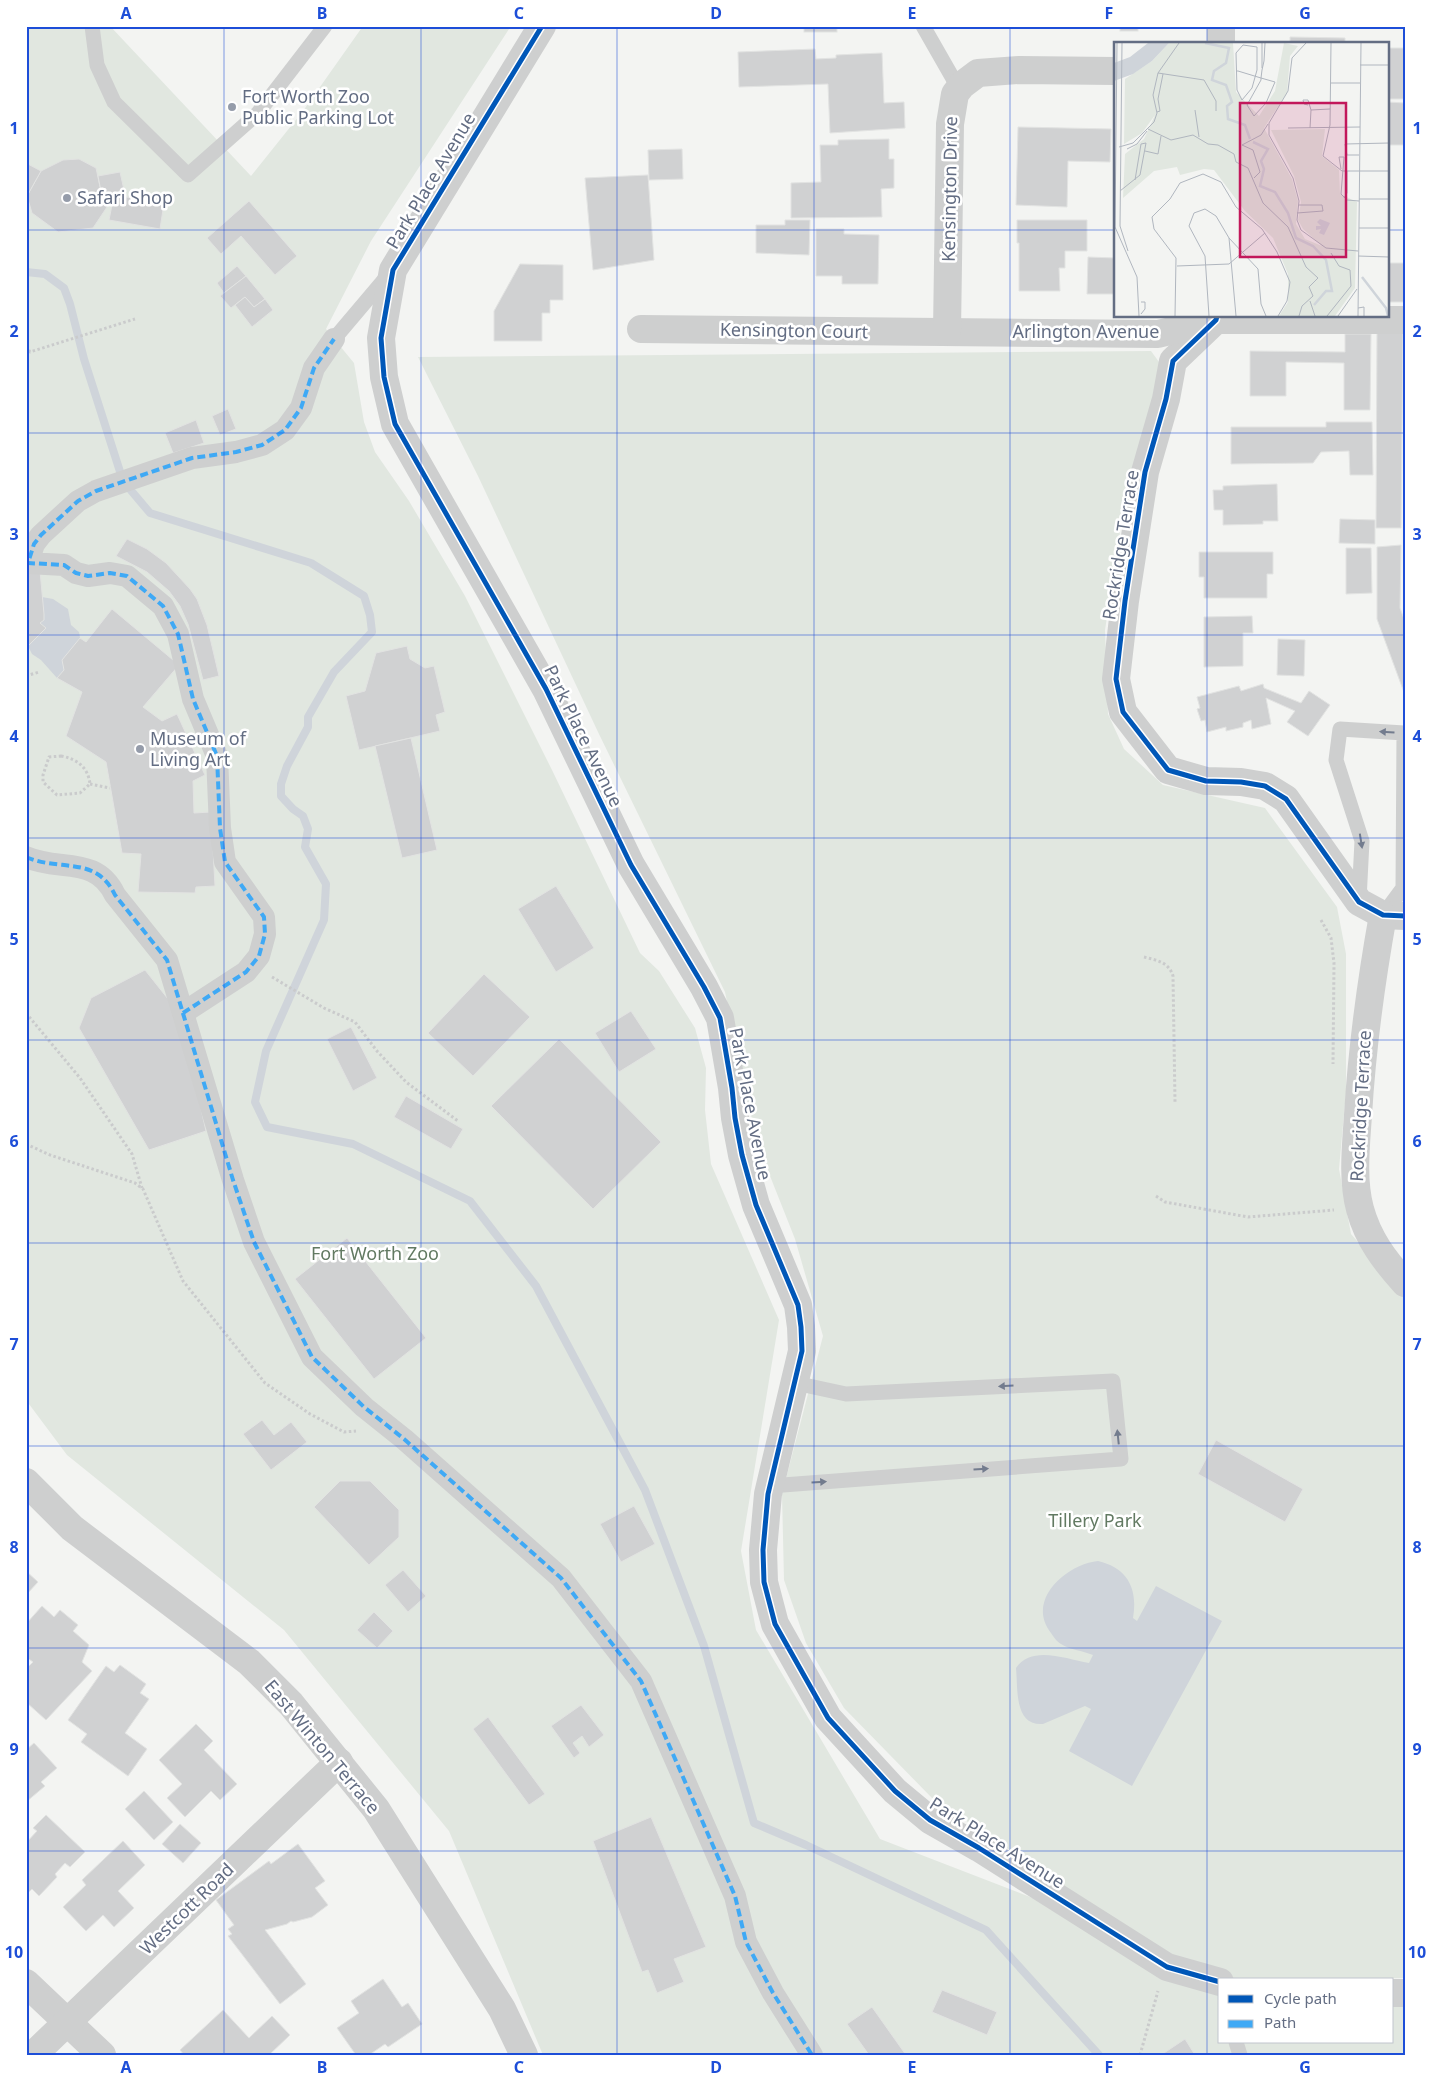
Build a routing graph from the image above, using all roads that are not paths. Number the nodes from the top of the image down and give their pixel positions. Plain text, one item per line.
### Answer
1 (92, 26) edge
2 (325, 26) edge
3 (542, 26) edge
4 (923, 26) edge
5 (1221, 26) edge
6 (1221, 42) edge
7 (1114, 71) edge
8 (959, 89) junction
9 (393, 270) junction
10 (1216, 318) edge
11 (1405, 320) edge
12 (642, 330) dead end
13 (947, 332) junction
14 (334, 338) joint
15 (26, 857) edge
16 (1359, 902) junction
17 (1394, 916) edge
18 (183, 1013) junction
19 (1405, 1283) edge
20 (795, 1383) junction
21 (26, 1482) edge
22 (770, 1486) junction
23 (339, 1762) junction
24 (1218, 1981) edge
25 (26, 1983) edge
26 (69, 2022) junction
27 (34, 2055) edge
28 (102, 2055) edge
29 (524, 2055) edge
30 (812, 2055) edge

1 - 2 lane
3 - 9 street, Park Place Avenue
4 - 8 lane
5 - 6 street
7 - 8 street
8 - 13 street, Kensington Drive
9 - 14 lane
9 - 20 street, Park Place Avenue
10 - 11 street, Arlington Avenue
10 - 13 street, Arlington Avenue
10 - 16 street, Rockridge Terrace
12 - 13 street, Kensington Court
14 - 18 street
15 - 18 street
16 - 17 street
17 -> 16 lane
17 - 19 street, Rockridge Terrace
18 - 30 street
20 - 22 street, Park Place Avenue
22 -> 20 lane
21 - 23 street, East Winton Terrace
22 - 24 street, Park Place Avenue
23 - 26 street, Westcott Road
23 - 29 street, East Winton Terrace
25 - 26 street
26 - 27 street, Westcott Road
26 - 28 street

